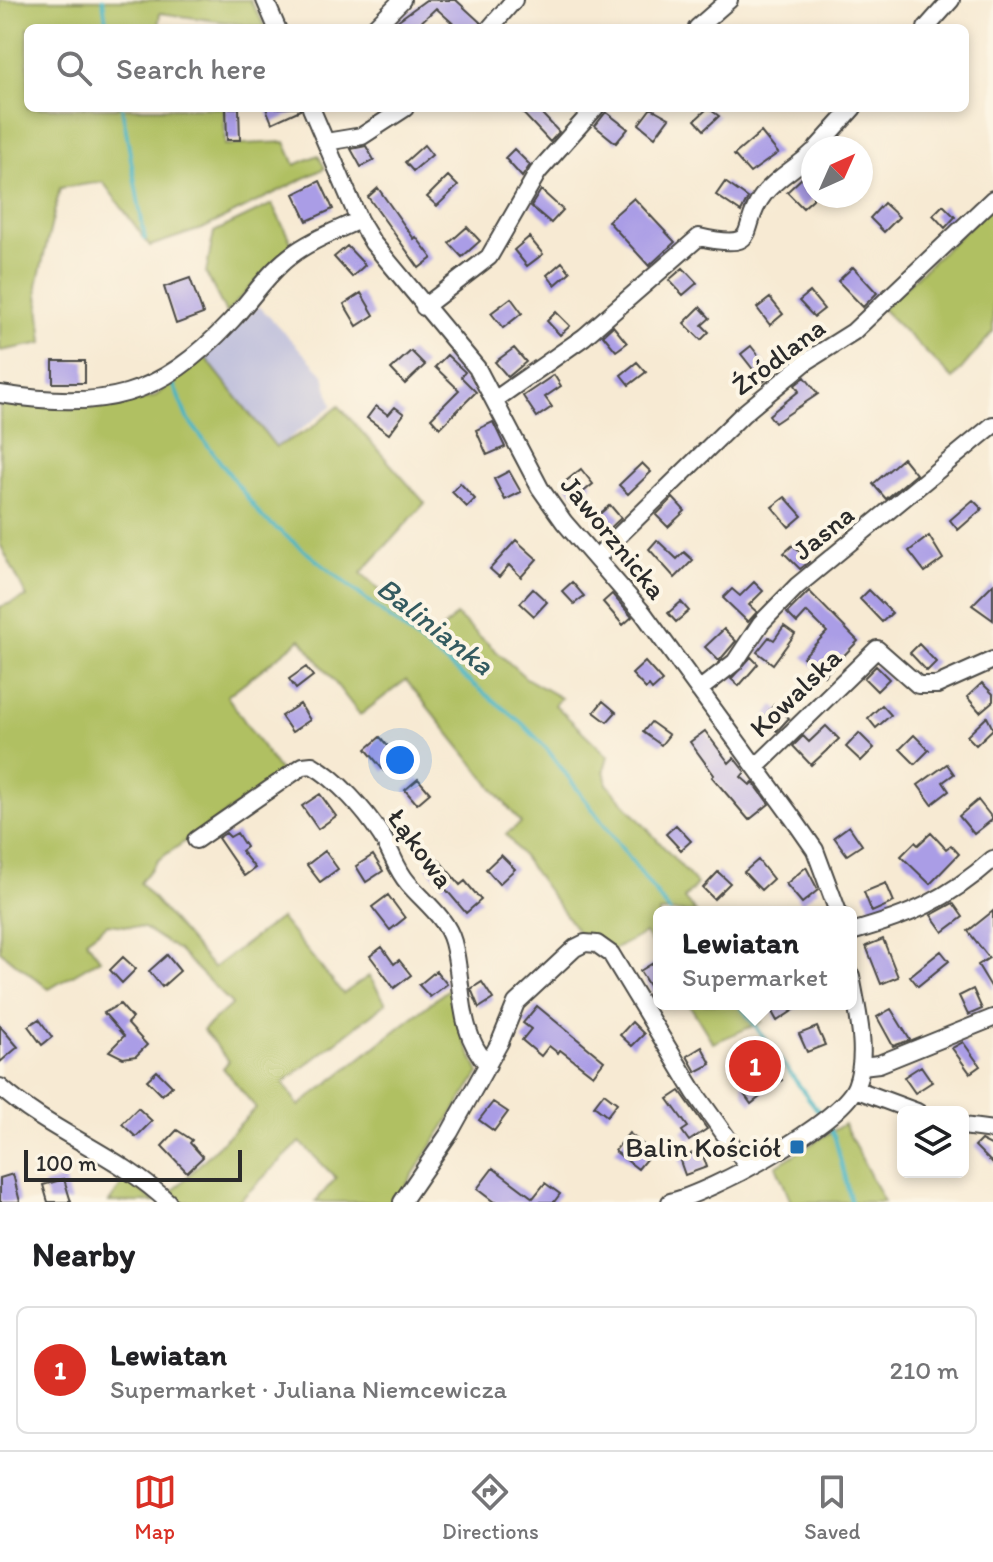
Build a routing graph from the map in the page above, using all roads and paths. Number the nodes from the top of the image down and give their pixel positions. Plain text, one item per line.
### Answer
1 (265, 0) edge
2 (402, 0) edge
3 (514, 0) edge
4 (729, 0) edge
5 (951, 0) edge
6 (275, 24) edge
7 (378, 24) edge
8 (493, 24) edge
9 (702, 24) edge
10 (930, 24) edge
11 (313, 112) edge
12 (399, 112) edge
13 (591, 112) edge
14 (849, 112) edge
15 (828, 136) edge
16 (326, 142) junction
17 (801, 162) edge
18 (993, 199) edge
19 (359, 220) junction
20 (424, 307) junction
21 (0, 394) edge
22 (496, 399) junction
23 (993, 425) edge
24 (597, 557) junction
25 (993, 660) edge
26 (699, 690) junction
27 (756, 767) junction
28 (196, 840) dead end
29 (993, 859) edge
30 (836, 906) edge
31 (857, 930) edge
32 (855, 1010) edge
33 (993, 1018) edge
34 (488, 1065) junction
35 (862, 1066) junction
36 (0, 1087) edge
37 (855, 1089) junction
38 (901, 1106) edge
39 (969, 1127) edge
40 (993, 1130) edge
41 (748, 1167) junction
42 (168, 1202) edge
43 (402, 1202) edge
44 (670, 1202) edge

1 - 6 street
2 - 7 street
3 - 8 street
4 - 9 street
5 - 10 street
11 - 16 street, Jaworznicka
12 - 16 street
13 - 20 street
14 - 15 street
16 - 19 street, Jaworznicka
17 - 22 street
18 - 24 street, Źródlana
19 - 20 street, Jaworznicka
19 - 21 street
20 - 22 street, Jaworznicka
22 - 24 street, Jaworznicka
23 - 26 street, Jasna
24 - 26 street, Jaworznicka
25 - 27 street, Kowalska
26 - 27 street, Jaworznicka
27 - 30 street, Jaworznicka
28 - 34 street, Łąkowa
29 - 31 street
32 - 35 street
33 - 35 street
34 - 41 street
34 - 43 street
35 - 37 street
36 - 42 street
37 - 38 street
37 - 41 street
39 - 40 street
41 - 44 street

